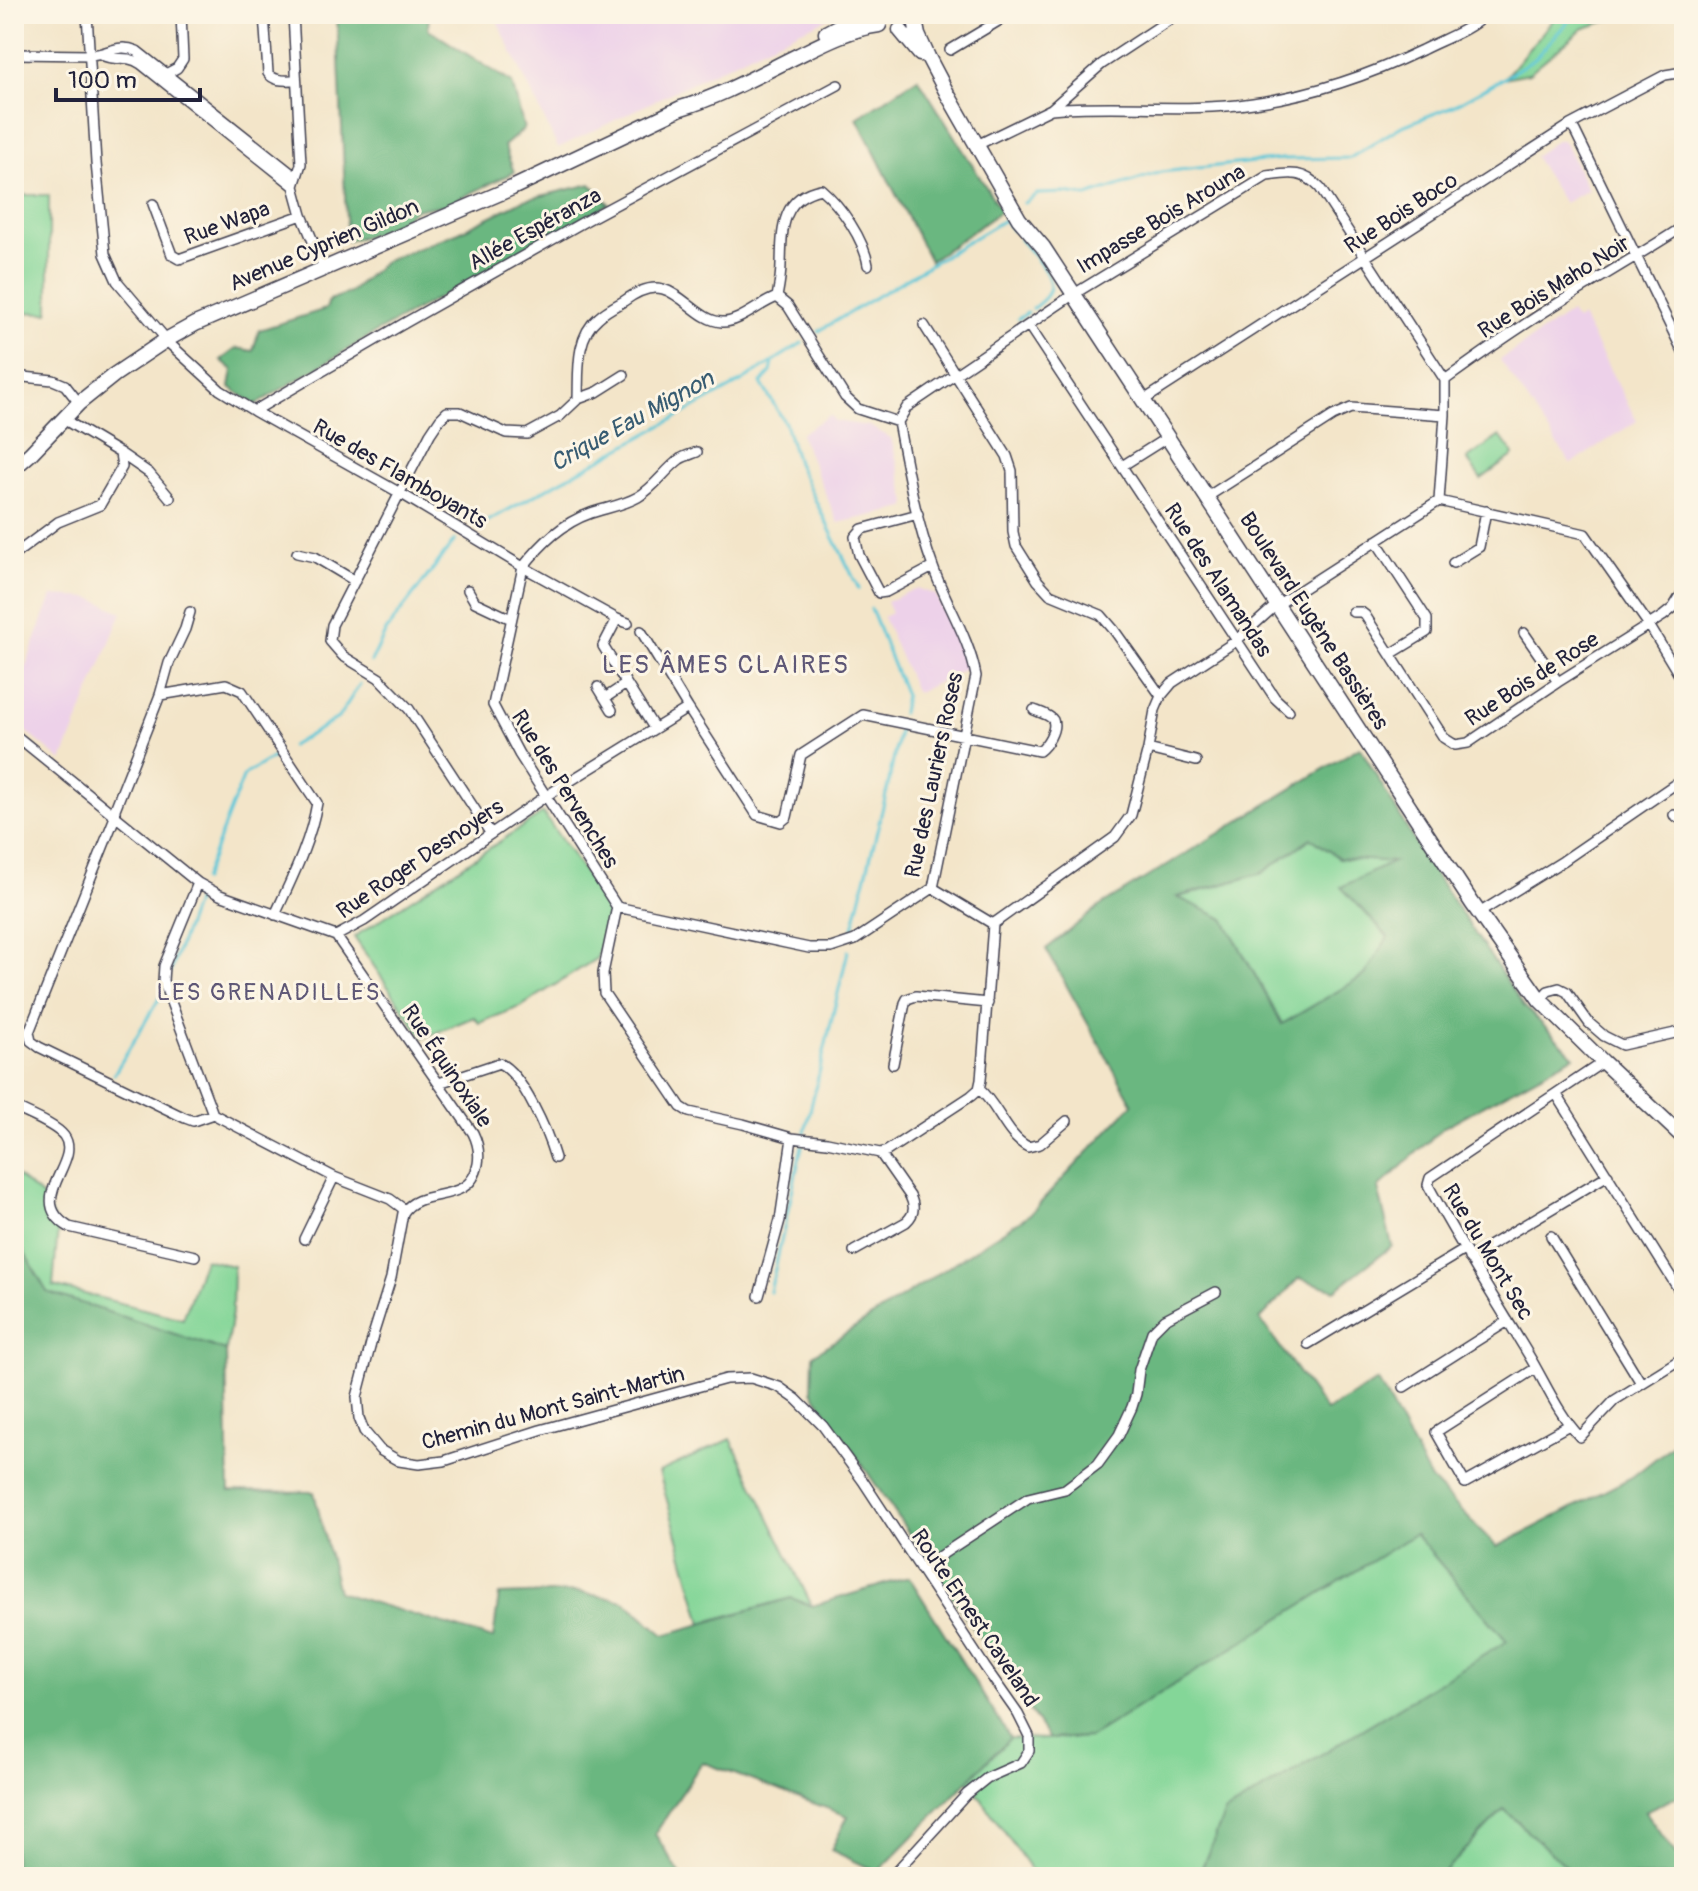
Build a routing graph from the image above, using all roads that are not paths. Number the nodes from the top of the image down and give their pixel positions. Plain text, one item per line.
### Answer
1 (87, 14) edge
2 (181, 14) edge
3 (264, 14) edge
4 (293, 14) edge
5 (861, 14) edge
6 (1010, 14) edge
7 (1178, 14) edge
8 (1486, 14) edge
9 (916, 17) edge
10 (875, 20) edge
11 (900, 30) junction
12 (950, 50) dead end
13 (14, 54) edge
14 (90, 55) junction
15 (102, 55) junction
16 (166, 74) junction
17 (1684, 77) edge
18 (296, 80) junction
19 (838, 85) dead end
20 (1074, 87) junction
21 (948, 95) junction
22 (1082, 106) junction
23 (681, 108) junction
24 (1051, 109) junction
25 (1570, 125) junction
26 (977, 145) junction
27 (249, 146) junction
28 (295, 182) junction
29 (153, 204) dead end
30 (302, 215) junction
31 (1684, 226) edge
32 (1637, 257) junction
33 (1365, 258) junction
34 (868, 265) dead end
35 (325, 270) junction
36 (1074, 294) junction
37 (777, 297) junction
38 (924, 325) dead end
39 (1029, 326) junction
40 (166, 340) junction
41 (1684, 354) edge
42 (624, 375) dead end
43 (956, 375) junction
44 (14, 376) edge
45 (1445, 380) junction
46 (578, 399) junction
47 (1144, 400) junction
48 (79, 403) junction
49 (254, 411) junction
50 (1445, 415) junction
51 (63, 419) junction
52 (898, 422) junction
53 (1168, 437) junction
54 (697, 452) dead end
55 (120, 453) junction
56 (1122, 466) junction
57 (14, 468) edge
58 (400, 493) junction
59 (1207, 497) junction
60 (170, 498) dead end
61 (1439, 501) junction
62 (1486, 511) junction
63 (918, 514) junction
64 (1376, 541) junction
65 (297, 553) dead end
66 (14, 555) edge
67 (1453, 563) dead end
68 (523, 567) junction
69 (933, 567) junction
70 (355, 581) junction
71 (468, 590) dead end
72 (1684, 590) edge
73 (1278, 605) junction
74 (190, 612) dead end
75 (1353, 612) dead end
76 (511, 619) junction
77 (617, 619) junction
78 (628, 623) dead end
79 (1649, 625) junction
80 (641, 631) dead end
81 (1524, 633) dead end
82 (1236, 641) junction
83 (1391, 654) junction
84 (1678, 673) dead end
85 (1558, 682) junction
86 (626, 684) junction
87 (598, 687) dead end
88 (160, 695) junction
89 (1161, 696) junction
90 (605, 698) junction
91 (688, 708) junction
92 (612, 710) dead end
93 (1034, 710) dead end
94 (1289, 711) dead end
95 (654, 728) junction
96 (965, 735) junction
97 (17, 736) edge
98 (1148, 749) junction
99 (14, 755) edge
100 (1196, 761) dead end
101 (1684, 778) edge
102 (546, 796) junction
103 (1674, 815) dead end
104 (115, 817) junction
105 (1684, 821) edge
106 (491, 834) junction
107 (198, 883) junction
108 (933, 888) junction
109 (617, 907) junction
110 (1479, 913) junction
111 (275, 915) junction
112 (993, 924) junction
113 (336, 936) junction
114 (1540, 1000) junction
115 (988, 1003) junction
116 (1684, 1031) edge
117 (1603, 1062) junction
118 (893, 1064) dead end
119 (439, 1083) junction
120 (979, 1089) junction
121 (1557, 1095) junction
122 (14, 1107) edge
123 (213, 1114) junction
124 (1067, 1121) dead end
125 (792, 1138) junction
126 (1684, 1138) edge
127 (880, 1153) junction
128 (555, 1158) dead end
129 (1608, 1175) junction
130 (334, 1177) junction
131 (405, 1210) junction
132 (1551, 1236) dead end
133 (304, 1239) dead end
134 (854, 1251) dead end
135 (1467, 1254) junction
136 (195, 1256) dead end
137 (1216, 1292) dead end
138 (759, 1296) dead end
139 (1684, 1298) edge
140 (1508, 1321) junction
141 (1308, 1344) dead end
142 (1684, 1357) edge
143 (1536, 1368) junction
144 (751, 1378) joint
145 (1641, 1383) junction
146 (1404, 1387) dead end
147 (1569, 1425) junction
148 (920, 1569) junction
149 (891, 1877) edge

1 - 14 street, Rue des Flamboyants
2 - 16 street
3 - 18 street
4 - 18 street
5 - 23 street, Avenue Cyprien Gildon
6 - 12 street
7 - 20 street
8 - 22 street
9 - 11 street
9 - 21 street, Boulevard Eugène Bassières
10 - 11 street
10 - 23 street, Avenue Cyprien Gildon
11 - 21 street, Boulevard Eugène Bassières
13 - 14 street
14 - 15 street
14 - 40 street, Rue des Flamboyants
15 - 16 street
15 - 27 street
16 - 27 street
17 - 25 street, Rue Bois Boco
18 - 28 street
19 - 49 street, Allée Espéranza
20 - 22 street
20 - 24 street
21 - 26 street, Boulevard Eugène Bassières
22 - 24 street
23 - 35 street, Avenue Cyprien Gildon
24 - 26 street
25 - 32 street
25 - 33 street, Rue Bois Boco
26 - 36 street, Boulevard Eugène Bassières
27 - 28 street
28 - 30 street
29 - 30 street, Rue Wapa
30 - 35 street
31 - 32 street, Rue Bois Maho Noir
32 - 41 street
32 - 45 street, Rue Bois Maho Noir
33 - 36 street, Impasse Bois Arouna
33 - 45 street
33 - 47 street, Rue Bois Boco
34 - 37 street
35 - 40 street, Avenue Cyprien Gildon
36 - 39 street
36 - 47 street, Boulevard Eugène Bassières
37 - 46 street
37 - 52 street
38 - 43 street
39 - 43 street
39 - 56 street, Rue des Alamandas
40 - 48 street, Avenue Cyprien Gildon
40 - 49 street, Rue des Flamboyants
42 - 46 street
43 - 52 street
43 - 89 street
44 - 48 street
45 - 50 street
46 - 58 street
47 - 53 street, Boulevard Eugène Bassières
48 - 51 street, Avenue Cyprien Gildon
49 - 58 street, Rue des Flamboyants
50 - 59 street
50 - 61 street
51 - 55 street
51 - 57 street, Avenue Cyprien Gildon
52 - 63 street, Rue des Lauriers Roses
53 - 56 street
53 - 59 street, Boulevard Eugène Bassières
54 - 68 street, Rue des Pervenches
55 - 60 street
55 - 66 street
56 - 82 street, Rue des Alamandas
58 - 68 street, Rue des Flamboyants
58 - 70 street
59 - 73 street, Boulevard Eugène Bassières
61 - 62 street
61 - 64 street
62 - 67 street
62 - 79 street
63 - 69 street, Rue des Lauriers Roses
63 - 69 street
64 - 73 street
64 - 83 street
65 - 70 street
68 - 76 street, Rue des Pervenches
68 - 77 street, Rue des Flamboyants
69 - 96 street, Rue des Lauriers Roses
70 - 106 street
71 - 76 street
72 - 79 street, Rue Bois de Rose
73 - 82 street
73 - 110 street, Boulevard Eugène Bassières
74 - 88 street
75 - 83 street, Rue Bois de Rose
76 - 102 street, Rue des Pervenches
77 - 78 street, Rue des Flamboyants
77 - 86 street
79 - 84 street
79 - 85 street, Rue Bois de Rose
80 - 91 street
81 - 85 street
82 - 89 street
82 - 94 street, Rue des Alamandas
83 - 85 street, Rue Bois de Rose
86 - 90 street
86 - 95 street
87 - 90 street
88 - 104 street
88 - 111 street
89 - 98 street
90 - 92 street
91 - 95 street, Rue Roger Desnoyers
91 - 96 street
93 - 96 street
95 - 102 street, Rue Roger Desnoyers
96 - 108 street, Rue des Lauriers Roses
97 - 99 street
97 - 104 street, Rue Roger Desnoyers
98 - 100 street
98 - 112 street
101 - 110 street
102 - 106 street, Rue Roger Desnoyers
102 - 109 street, Rue des Pervenches
103 - 105 street
104 - 107 street, Rue Roger Desnoyers
104 - 123 street
106 - 113 street, Rue Roger Desnoyers
107 - 111 street, Rue Roger Desnoyers
107 - 123 street
108 - 109 street, Rue des Lauriers Roses
108 - 112 street
109 - 125 street
110 - 114 street, Boulevard Eugène Bassières
111 - 113 street, Rue Roger Desnoyers
112 - 115 street
113 - 119 street, Rue Équinoxiale
114 - 116 street
114 - 117 street, Boulevard Eugène Bassières
115 - 118 street
115 - 120 street
117 - 121 street, Rue du Mont Sec
117 - 126 street, Boulevard Eugène Bassières
119 - 128 street
119 - 131 street, Rue Équinoxiale
120 - 124 street
120 - 127 street
121 - 129 street
121 - 135 street, Rue du Mont Sec
122 - 136 street
123 - 130 street
125 - 127 street
125 - 138 street
127 - 134 street
129 - 135 street
129 - 139 street
130 - 131 street
130 - 133 street
131 - 144 street, Chemin du Mont Saint-Martin
132 - 145 street
135 - 140 street, Rue du Mont Sec
135 - 141 street
137 - 148 street
140 - 143 street, Rue du Mont Sec
140 - 146 street
142 - 145 street
143 - 147 street, Rue du Mont Sec
143 - 147 street
144 - 148 street, Route Ernest Caveland
145 - 147 street, Rue du Mont Sec
148 - 149 street, Route Ernest Caveland

